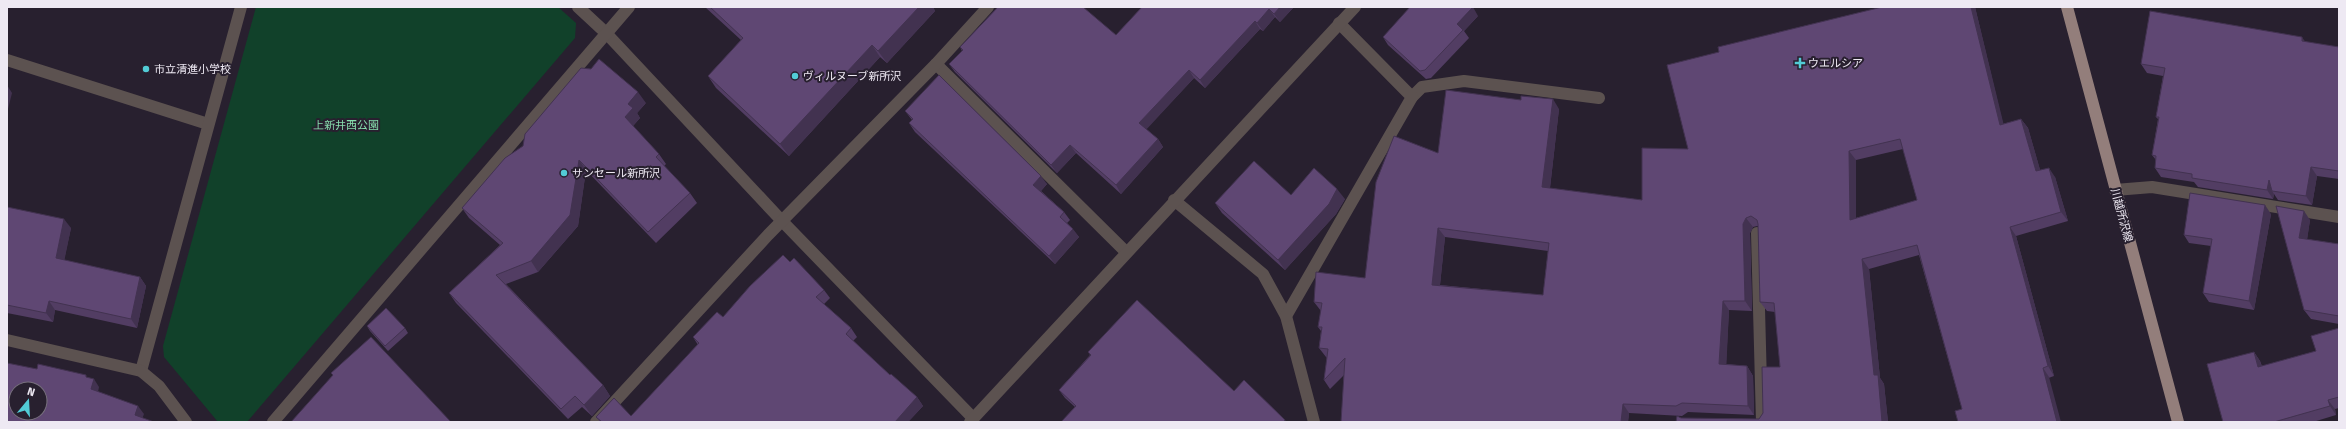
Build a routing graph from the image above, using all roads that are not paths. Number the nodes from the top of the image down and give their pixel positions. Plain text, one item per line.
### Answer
1 (241, 7) edge
2 (578, 7) edge
3 (629, 7) edge
4 (988, 7) edge
5 (1355, 7) edge
6 (2067, 7) edge
7 (1339, 23) junction
8 (606, 33) junction
9 (7, 60) edge
10 (936, 64) junction
11 (1412, 97) junction
12 (1599, 98) dead end
13 (208, 124) junction
14 (2115, 190) junction
15 (1174, 200) junction
16 (2339, 218) edge
17 (782, 221) junction
18 (1757, 233) edge
19 (1126, 252) junction
20 (1286, 316) junction
21 (7, 340) edge
22 (141, 371) junction
23 (971, 420) edge
24 (186, 422) edge
25 (273, 422) edge
26 (596, 422) edge
27 (1314, 422) edge
28 (1762, 422) edge
29 (2178, 422) edge

1 - 13 street
2 - 8 street
3 - 8 street
4 - 10 street
5 - 7 street
6 - 14 main road, 川越所沢線
7 - 11 street
7 - 15 street
8 - 17 street
8 - 25 street
9 - 13 street
10 - 17 street
10 - 19 street
11 - 12 street
11 - 20 street
13 - 22 street
14 - 16 street
14 - 29 main road, 川越所沢線
15 - 19 street
15 - 20 street
17 - 23 street
17 - 26 street
18 - 28 street
19 - 23 street
20 - 27 street
21 - 22 street
22 - 24 street

